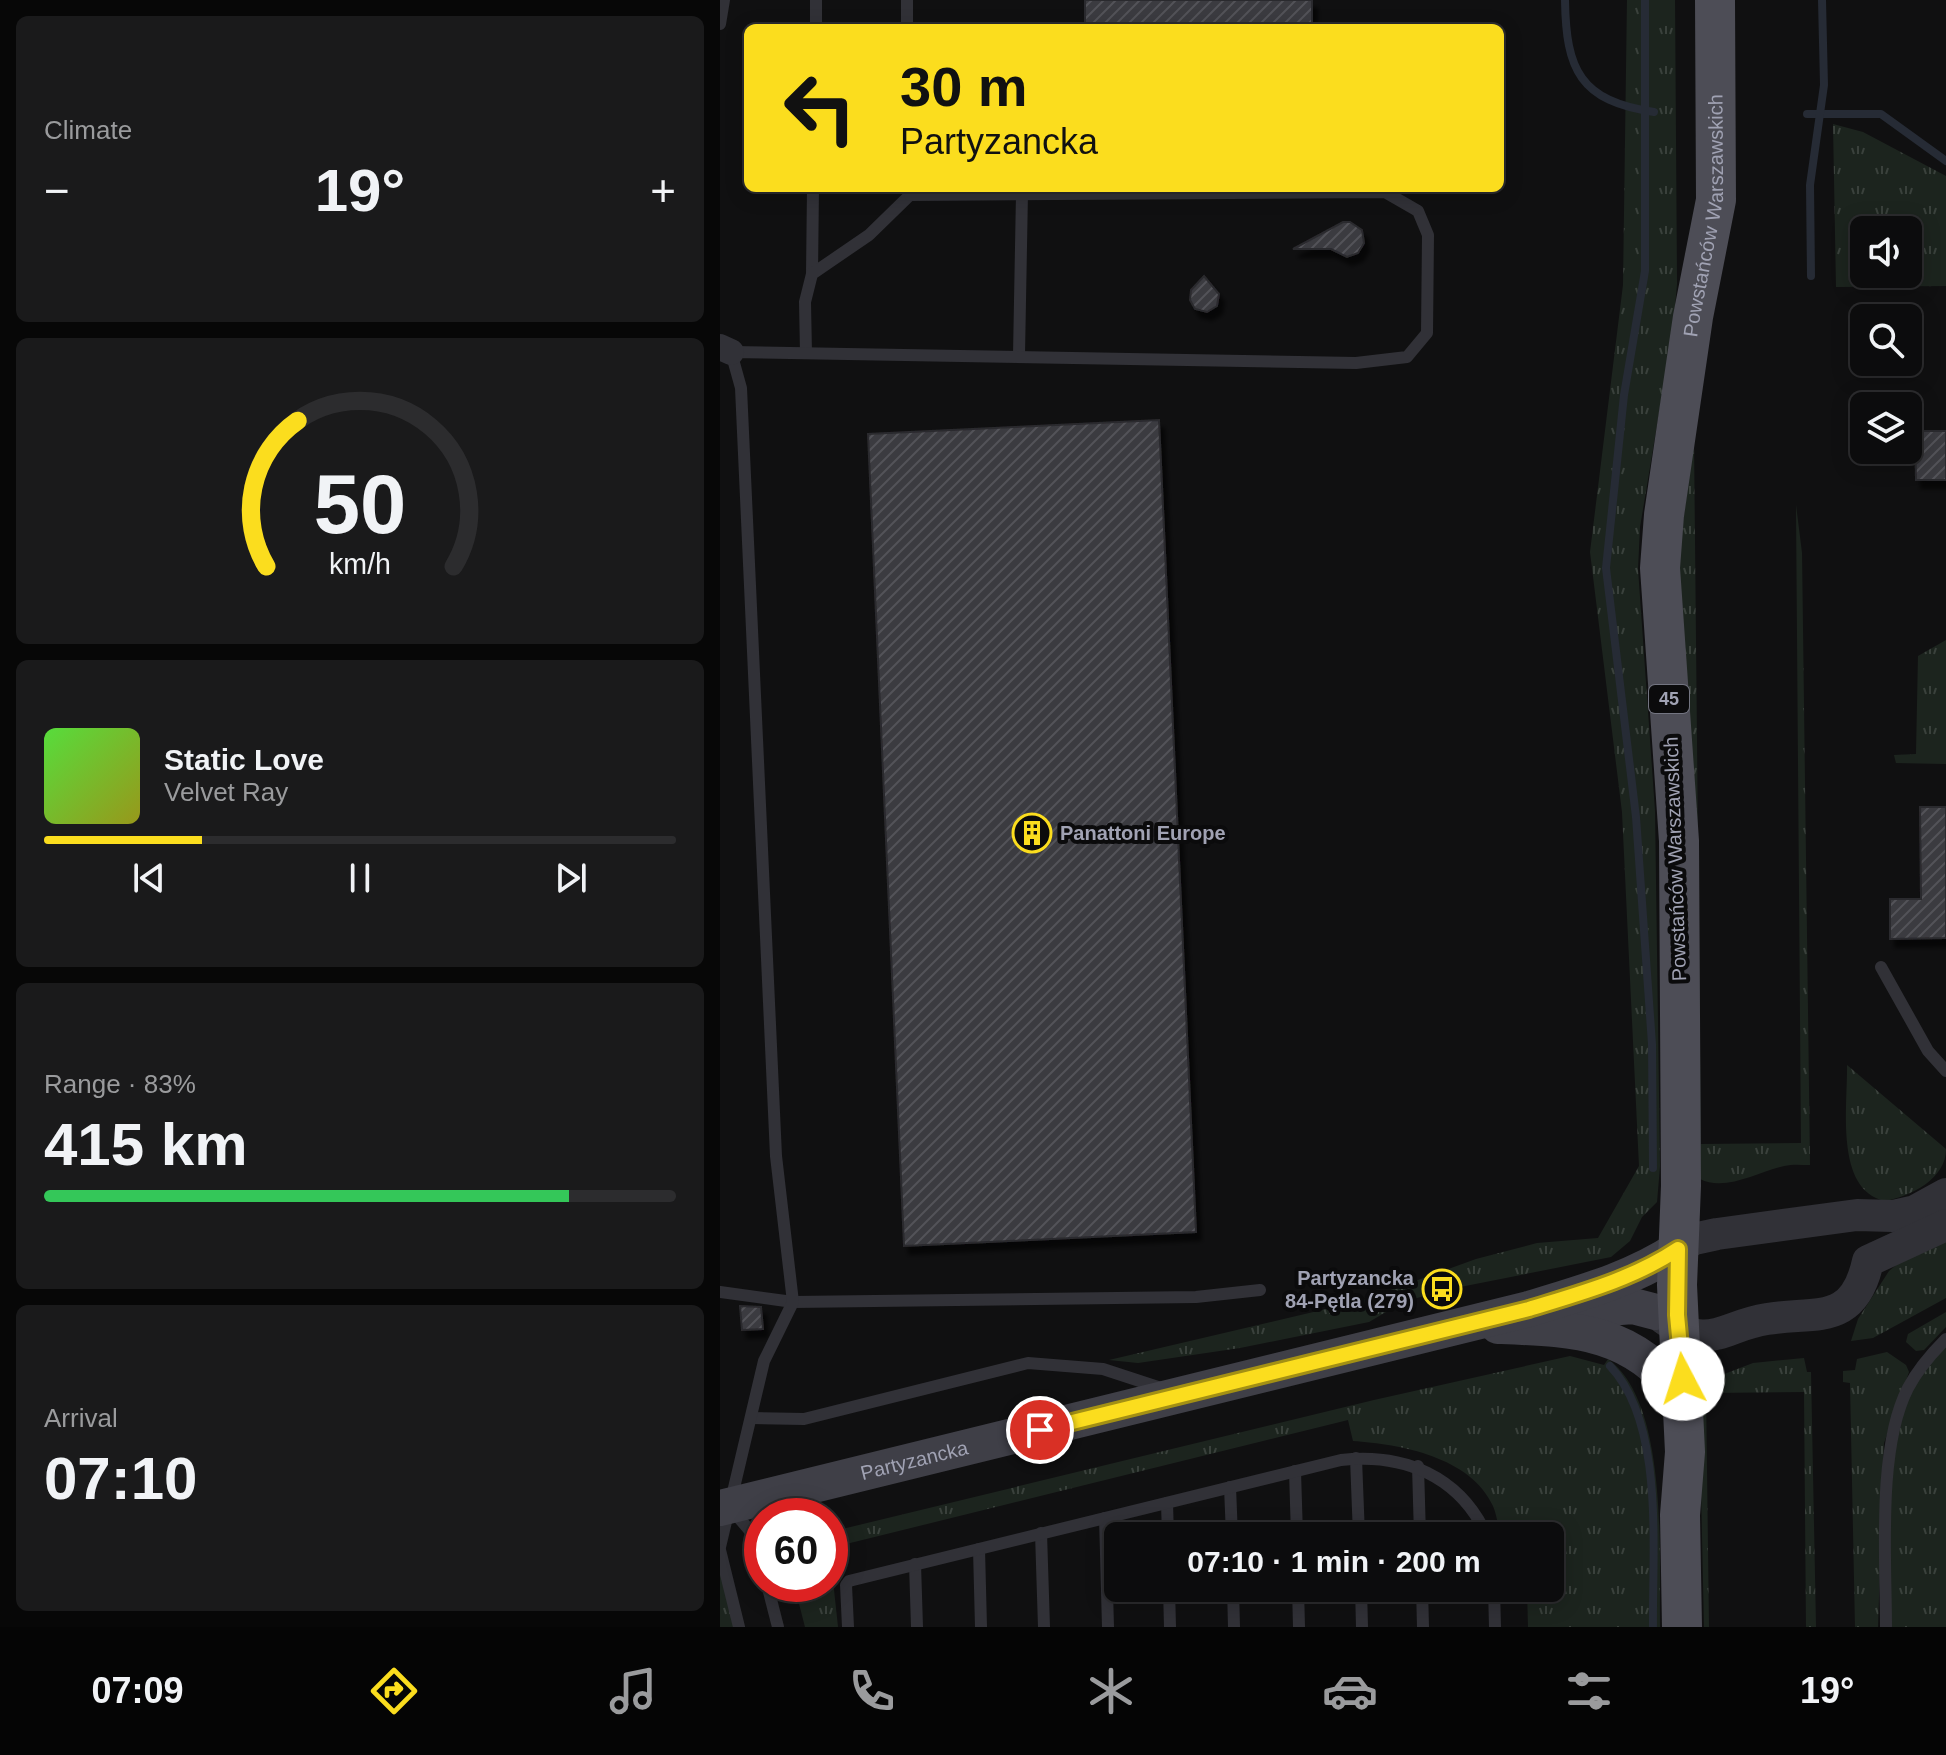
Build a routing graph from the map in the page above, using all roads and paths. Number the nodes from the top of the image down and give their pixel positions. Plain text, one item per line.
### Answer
1 (724, 0) edge
2 (816, 0) edge
3 (907, 0) edge
4 (1715, 0) edge
5 (720, 24) edge
6 (816, 24) edge
7 (907, 24) edge
8 (813, 192) edge
9 (910, 192) edge
10 (1022, 193) junction
11 (812, 274) junction
12 (725, 349) edge
13 (806, 353) junction
14 (1019, 355) junction
15 (1881, 967) dead end
16 (1946, 1071) edge
17 (1946, 1194) edge
18 (1946, 1225) edge
19 (1678, 1249) junction
20 (1260, 1290) dead end
21 (720, 1292) edge
22 (793, 1302) junction
23 (1529, 1309) junction
24 (1667, 1320) junction
25 (1460, 1325) junction
26 (1946, 1339) edge
27 (1182, 1395) junction
28 (1684, 1398) junction
29 (751, 1418) junction
30 (1356, 1458) junction
31 (1418, 1466) junction
32 (1295, 1471) junction
33 (1230, 1487) junction
34 (1167, 1503) junction
35 (724, 1507) edge
36 (1105, 1518) junction
37 (1168, 1522) edge
38 (1231, 1522) edge
39 (1297, 1522) edge
40 (1358, 1522) edge
41 (1420, 1522) edge
42 (1480, 1522) edge
43 (744, 1526) edge
44 (1041, 1533) junction
45 (720, 1548) edge
46 (979, 1549) junction
47 (915, 1564) junction
48 (772, 1602) edge
49 (1169, 1602) edge
50 (1233, 1602) edge
51 (1298, 1602) edge
52 (1361, 1602) edge
53 (1422, 1602) edge
54 (1494, 1602) edge
55 (739, 1627) edge
56 (778, 1627) edge
57 (848, 1627) edge
58 (917, 1627) edge
59 (981, 1627) edge
60 (1044, 1627) edge
61 (1108, 1627) edge
62 (1170, 1627) edge
63 (1234, 1627) edge
64 (1299, 1627) edge
65 (1362, 1627) edge
66 (1423, 1627) edge
67 (1495, 1627) edge
68 (1682, 1627) edge
69 (1886, 1627) edge

1 - 5 lane
2 - 6 lane
3 - 7 lane
4 - 19 main road, Powstańców Warszawskich / 45
8 - 11 lane
9 - 10 lane
9 - 11 lane
10 - 14 lane
10 - 14 lane
11 - 13 lane
12 - 13 lane
12 - 22 lane
13 - 14 lane
15 - 16 lane
17 - 19 street
18 - 24 street
19 - 23 main road, Partyzancka
19 - 24 main road, Powstańców Warszawskich / 45
20 - 22 lane
21 - 22 lane
22 - 29 lane
23 - 24 main road, Partyzancka
23 - 25 main road, Partyzancka
24 - 28 main road, Powstańców Warszawskich / 45
25 - 27 main road, Partyzancka
25 - 28 main road
26 - 69 lane
27 - 29 lane
27 - 35 main road, Partyzancka
28 - 68 main road, Powstańców Warszawskich / 45
29 - 35 lane
30 - 31 lane
30 - 32 lane
30 - 40 lane
31 - 41 lane
31 - 42 lane
32 - 33 lane
32 - 39 lane
33 - 34 lane
33 - 38 lane
34 - 36 lane
34 - 37 lane
35 - 43 lane
35 - 45 lane
36 - 44 lane
36 - 61 lane
44 - 46 lane
44 - 60 lane
45 - 55 lane
46 - 47 lane
46 - 59 lane
47 - 57 lane
47 - 58 lane
48 - 56 lane
49 - 62 lane
50 - 63 lane
51 - 64 lane
52 - 65 lane
53 - 66 lane
54 - 67 lane

